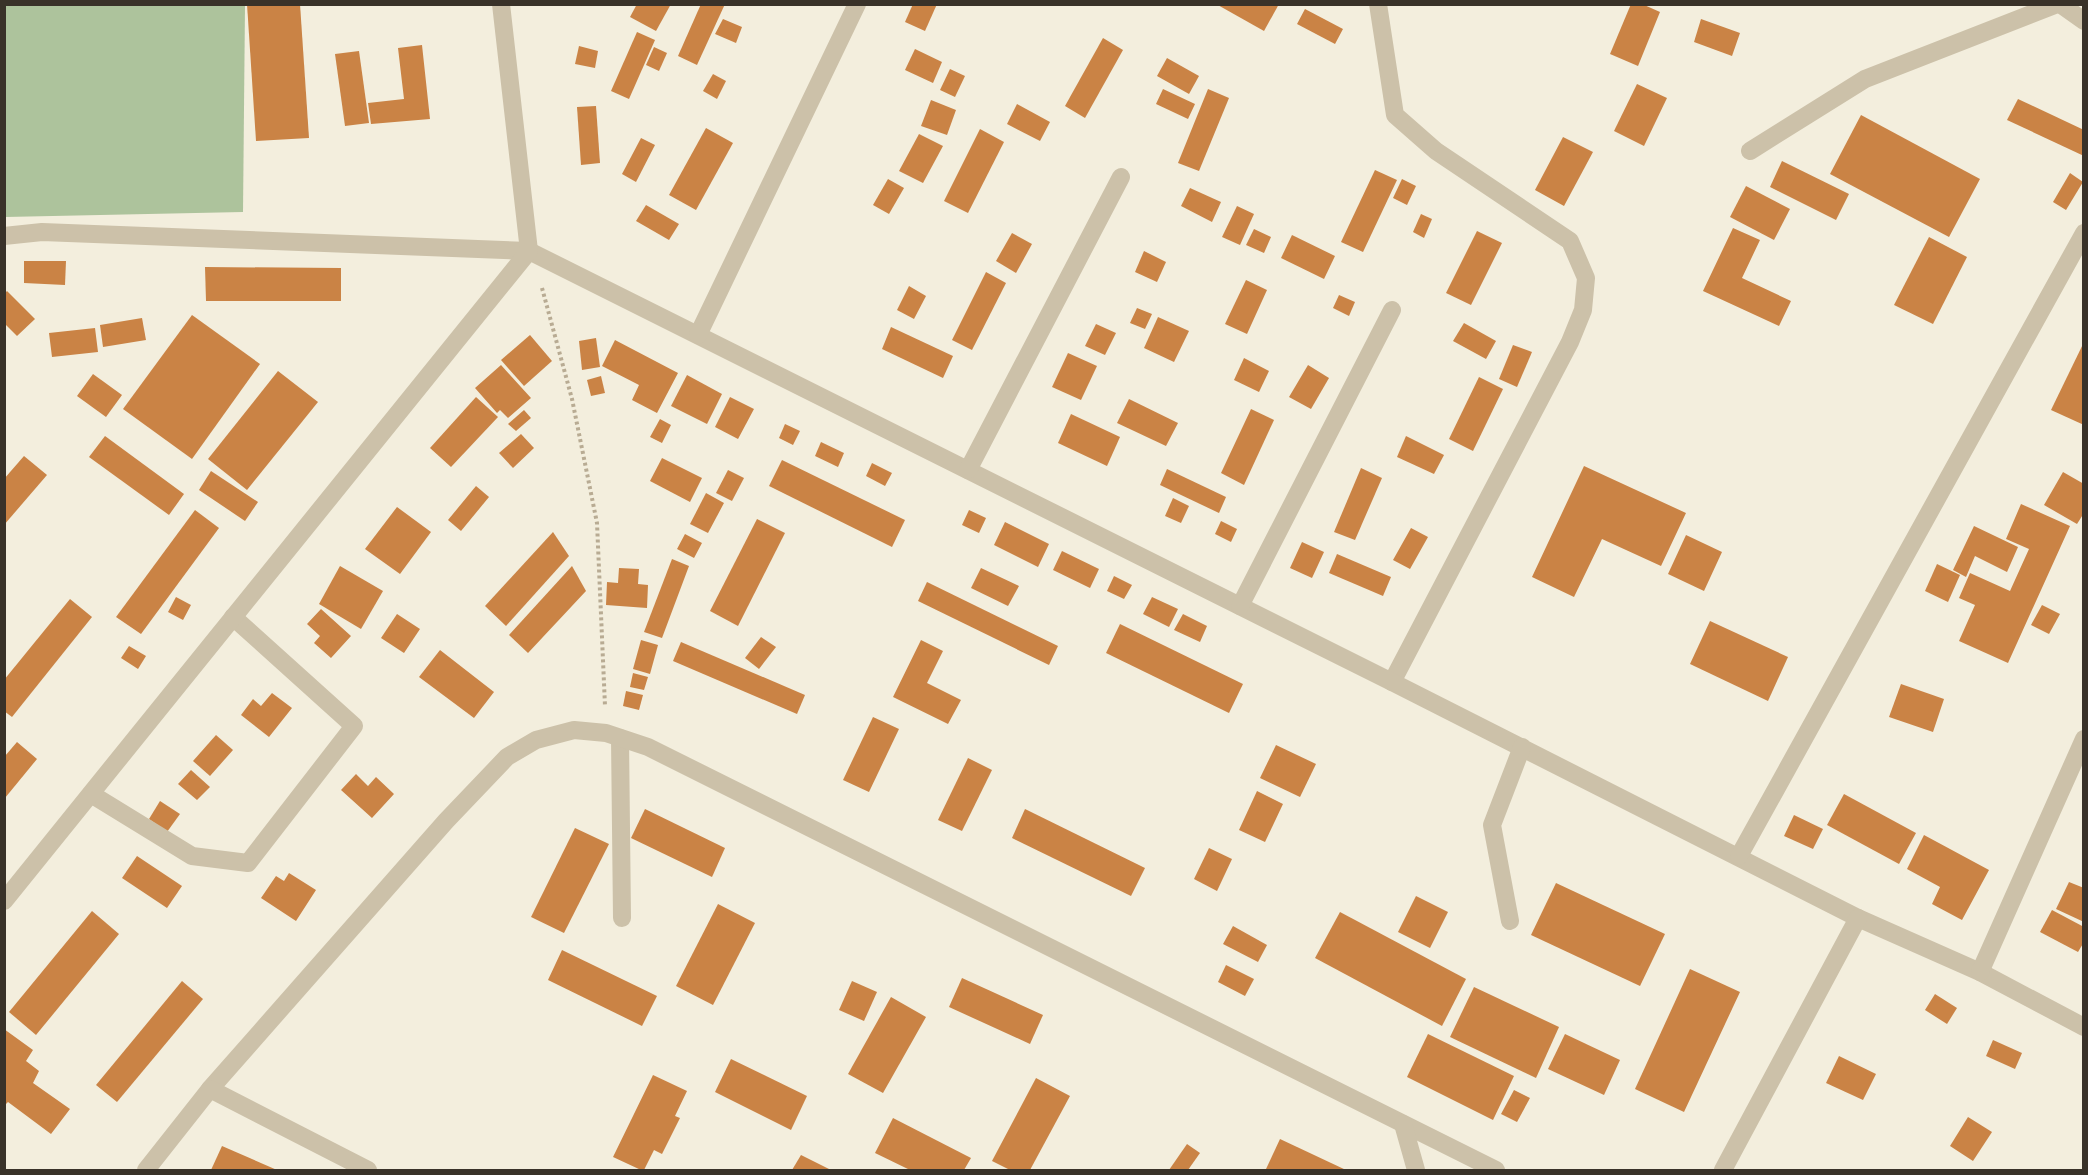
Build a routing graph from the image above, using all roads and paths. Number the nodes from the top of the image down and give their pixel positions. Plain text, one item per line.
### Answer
1 (501, 4) edge
2 (857, 4) edge
3 (1378, 4) edge
4 (2058, 4) edge
5 (2084, 21) edge
6 (1750, 151) dead end
7 (1121, 177) dead end
8 (2084, 233) edge
9 (4, 236) edge
10 (529, 251) junction
11 (1392, 310) dead end
12 (698, 335) junction
13 (968, 470) junction
14 (1240, 606) junction
15 (233, 617) junction
16 (1392, 682) junction
17 (613, 736) junction
18 (2084, 739) edge
19 (1522, 747) junction
20 (91, 794) junction
21 (1739, 856) junction
22 (4, 901) edge
23 (622, 918) dead end
24 (1858, 918) junction
25 (1510, 921) dead end
26 (1980, 972) junction
27 (2084, 1027) edge
28 (210, 1089) junction
29 (1403, 1124) junction
30 (146, 1170) edge
31 (368, 1170) edge
32 (1416, 1170) edge
33 (1496, 1170) edge
34 (1723, 1170) edge

1 - 10 street
2 - 12 street
3 - 16 street
4 - 5 street
4 - 6 street
7 - 13 street
8 - 21 street
9 - 10 street
10 - 12 street
10 - 15 street
10 - 17 path
11 - 14 street
12 - 13 street
13 - 14 street
14 - 16 street
15 - 20 street
15 - 20 street
16 - 19 street
17 - 23 street
17 - 28 street
17 - 29 street
18 - 26 street
19 - 21 street
19 - 25 street
20 - 22 street
21 - 24 street
24 - 26 street
24 - 34 street
26 - 27 street
28 - 30 street
28 - 31 street
29 - 32 street
29 - 33 street

